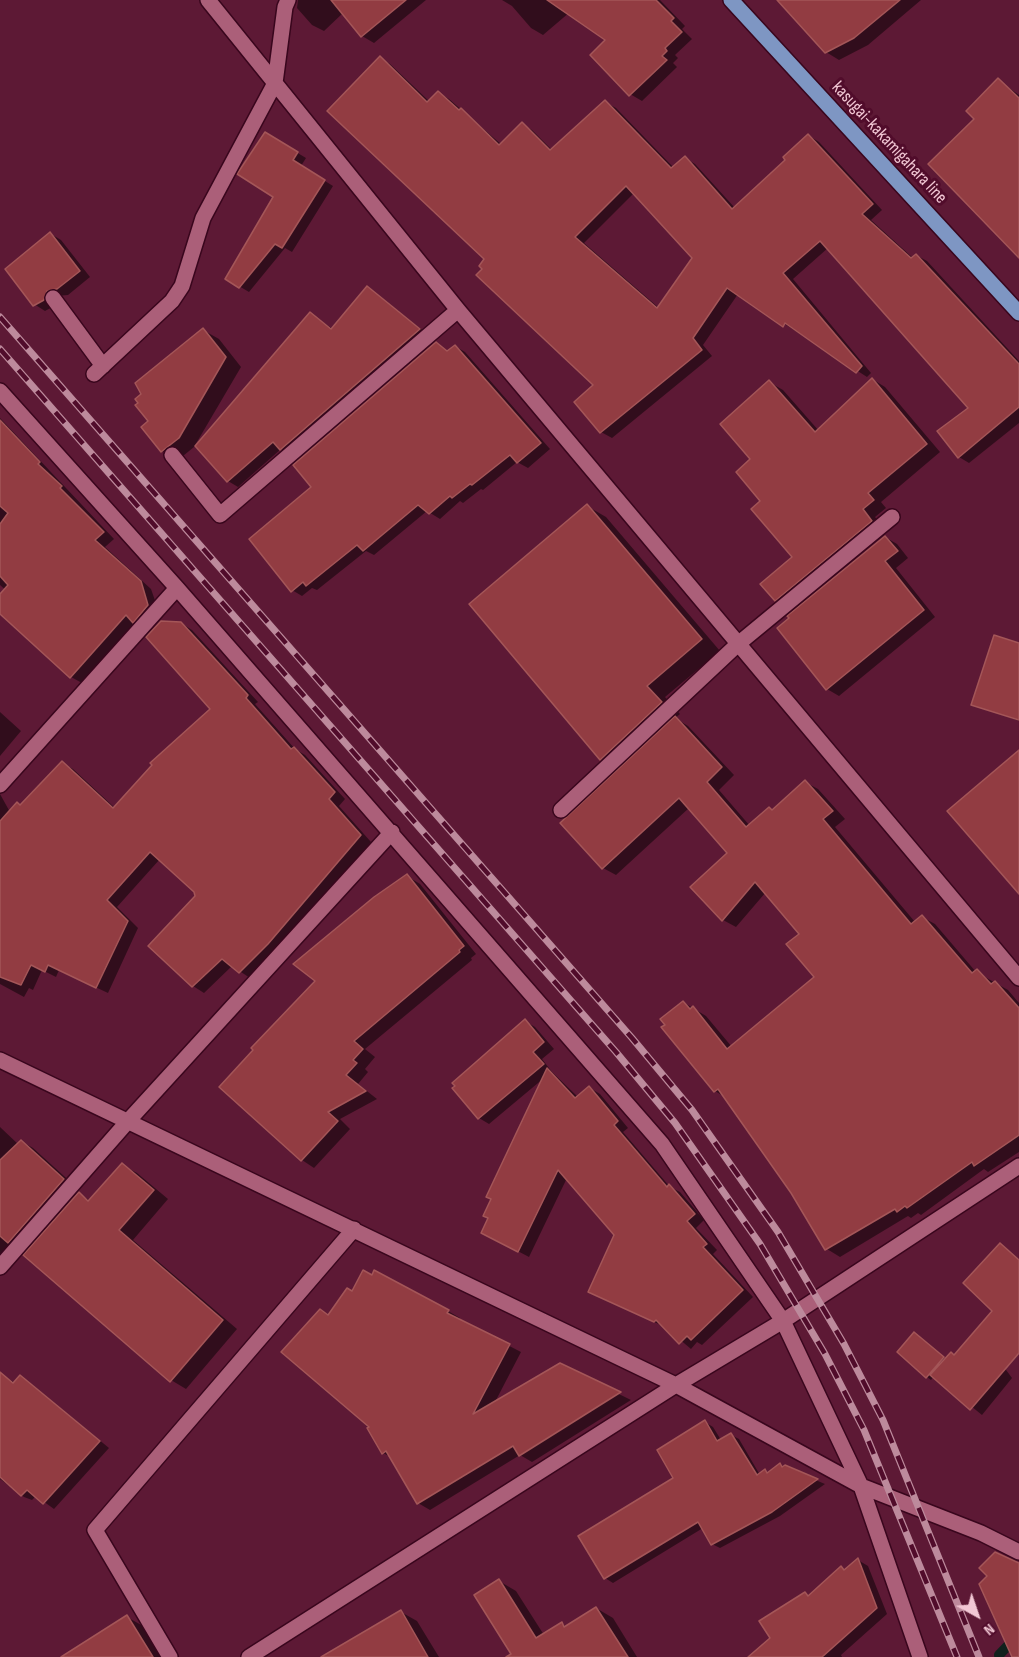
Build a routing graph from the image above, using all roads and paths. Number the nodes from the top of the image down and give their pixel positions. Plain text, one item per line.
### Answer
1 (208, 0) edge
2 (288, 0) edge
3 (731, 0) edge
4 (275, 83) junction
5 (53, 298) dead end
6 (458, 310) junction
7 (1019, 313) edge
8 (0, 391) edge
9 (172, 455) dead end
10 (892, 517) dead end
11 (177, 588) junction
12 (738, 644) junction
13 (0, 785) edge
14 (561, 810) dead end
15 (392, 832) junction
16 (1019, 978) edge
17 (0, 1060) edge
18 (129, 1120) junction
19 (1019, 1166) edge
20 (354, 1229) junction
21 (0, 1266) edge
22 (783, 1321) junction
23 (676, 1385) junction
24 (861, 1486) junction
25 (1019, 1552) edge
26 (170, 1657) edge
27 (249, 1657) edge
28 (920, 1657) edge

1 - 4 street
2 - 4 street
3 - 7 main road, kasugai-kakamigahara line
4 - 5 street
4 - 6 street
6 - 9 street
6 - 12 street
8 - 11 street
10 - 12 street
11 - 13 street
11 - 15 street
12 - 14 street
12 - 16 street
15 - 18 street
15 - 22 street
17 - 18 street
18 - 20 street
18 - 21 street
19 - 22 street
20 - 23 street
20 - 26 street
22 - 23 street
22 - 24 street
23 - 24 street
23 - 27 street
24 - 25 street
24 - 28 street

